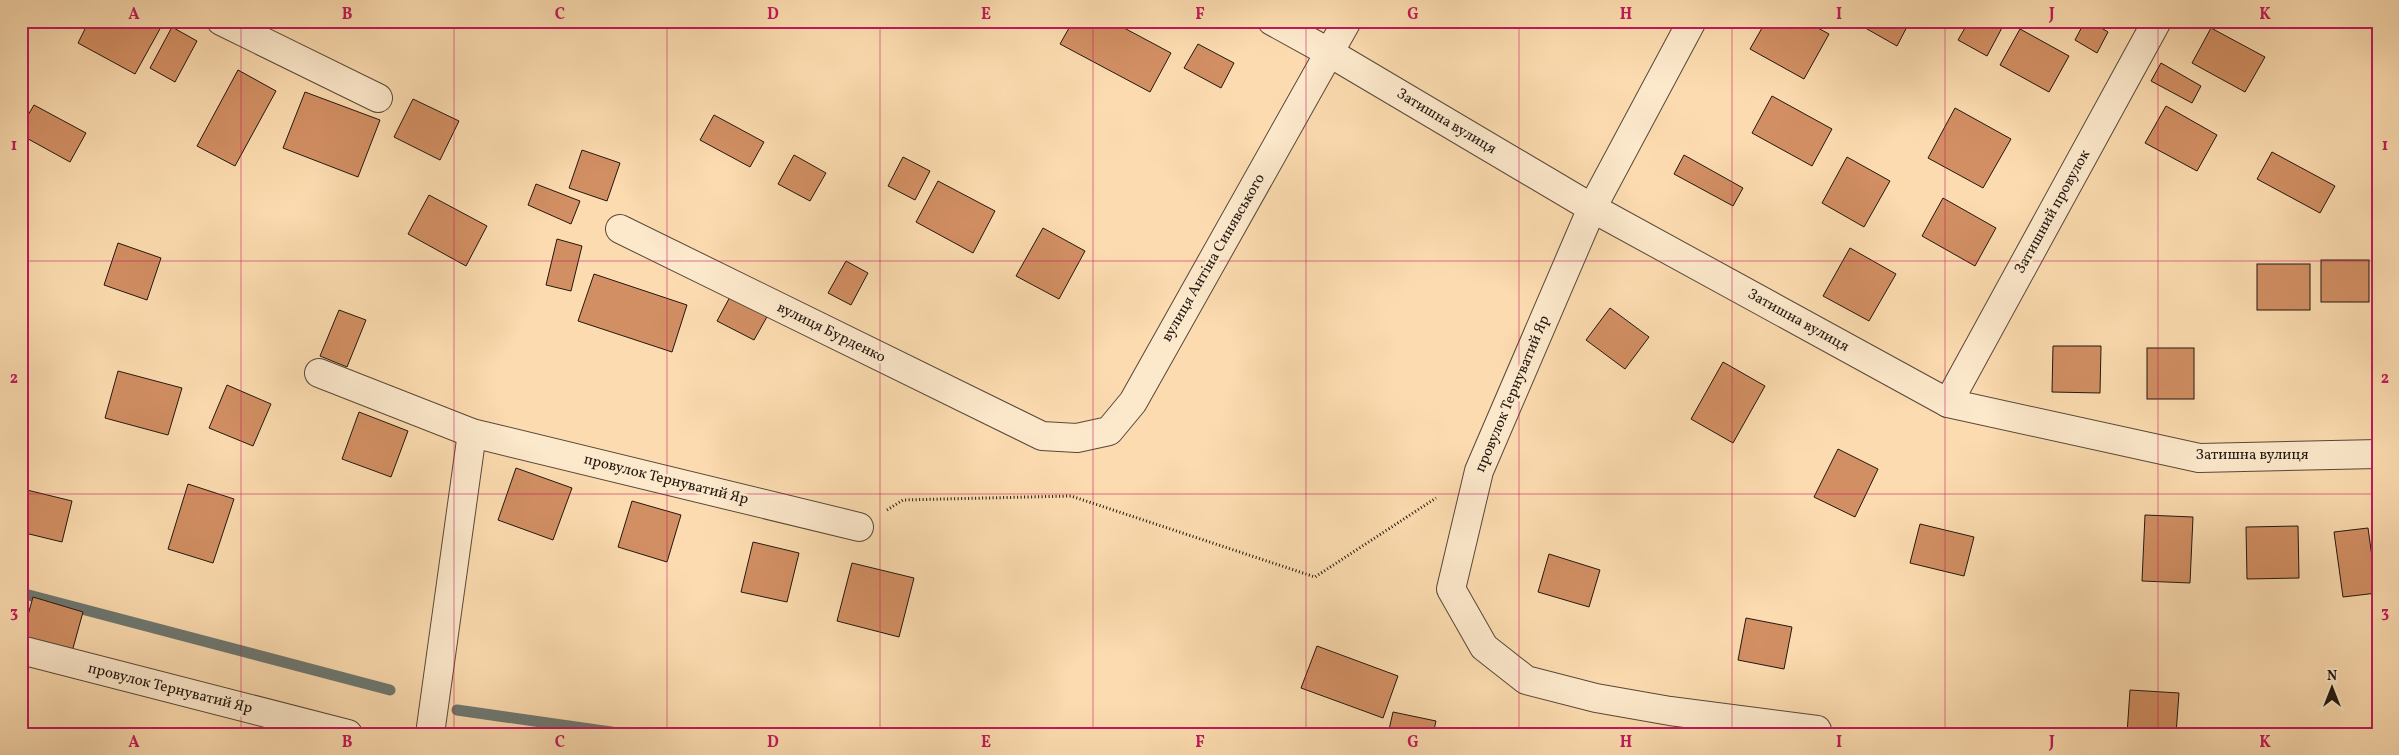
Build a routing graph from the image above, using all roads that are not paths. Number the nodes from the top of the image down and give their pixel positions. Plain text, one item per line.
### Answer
1 (221, 21) edge
2 (1272, 21) edge
3 (1347, 21) edge
4 (1692, 21) edge
5 (2158, 21) edge
6 (1330, 53) junction
7 (378, 98) dead end
8 (1592, 208) junction
9 (620, 229) dead end
10 (319, 372) dead end
11 (1948, 403) junction
12 (472, 433) junction
13 (1042, 436) joint
14 (2378, 454) edge
15 (859, 527) dead end
16 (21, 650) edge
17 (1817, 730) dead end
18 (348, 734) edge
19 (430, 734) edge

1 - 7 street
2 - 6 street, Затишна вулиця
3 - 6 street, вулиця Антіна Синявського
4 - 8 street
5 - 11 street, Затишний провулок
6 - 8 street, Затишна вулиця
6 - 13 street, вулиця Антіна Синявського
8 - 11 street, Затишна вулиця
8 - 17 street, провулок Тернуватий Яр
9 - 13 street, вулиця Бурденко
10 - 12 street, провулок Тернуватий Яр
11 - 14 street, Затишна вулиця
12 - 15 street, провулок Тернуватий Яр
12 - 19 street
16 - 18 street, провулок Тернуватий Яр

